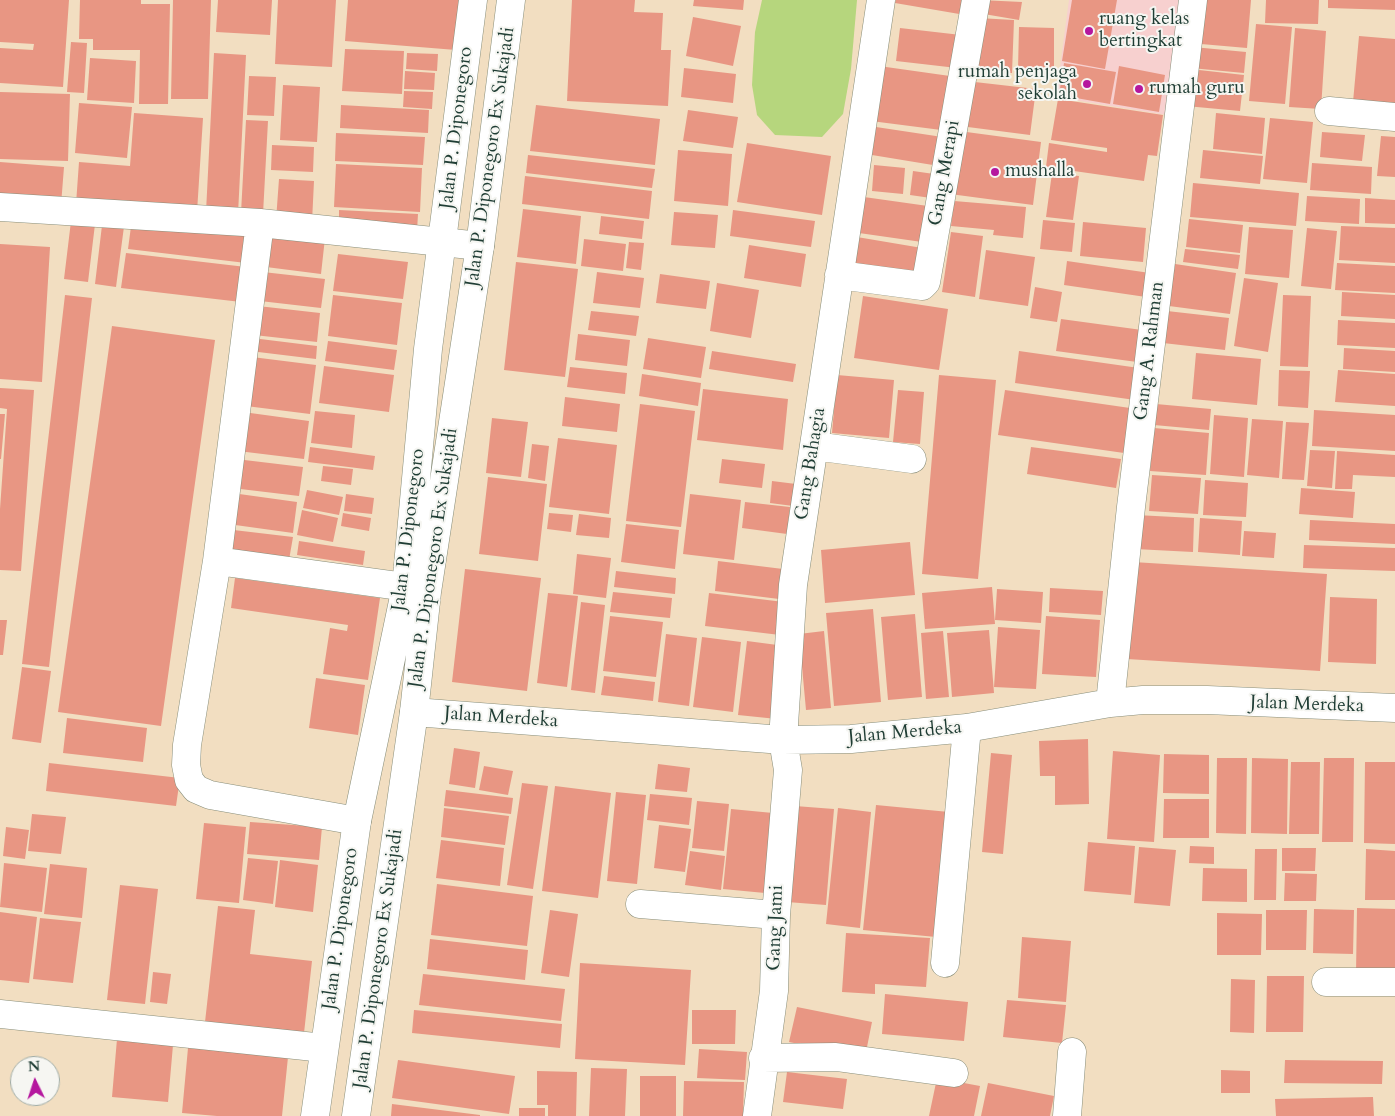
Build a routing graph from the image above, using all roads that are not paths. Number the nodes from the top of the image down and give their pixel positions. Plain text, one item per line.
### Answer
1 (473, 0) edge
2 (512, 0) edge
3 (881, 0) edge
4 (976, 0) edge
5 (1193, 0) edge
6 (1329, 111) dead end
7 (1395, 117) edge
8 (0, 207) edge
9 (260, 223) junction
10 (442, 242) junction
11 (480, 246) junction
12 (839, 275) junction
13 (814, 446) junction
14 (912, 459) dead end
15 (217, 560) junction
16 (406, 587) junction
17 (1110, 703) junction
18 (1395, 708) edge
19 (414, 712) junction
20 (968, 728) junction
21 (783, 740) junction
22 (357, 821) junction
23 (640, 904) dead end
24 (776, 915) junction
25 (945, 964) dead end
26 (1326, 982) dead end
27 (1395, 982) edge
28 (0, 1014) edge
29 (324, 1048) junction
30 (1072, 1052) dead end
31 (763, 1058) junction
32 (954, 1073) dead end
33 (315, 1116) edge
34 (356, 1116) edge
35 (757, 1116) edge
36 (1067, 1116) edge

1 - 10 street, Jalan P. Diponegoro
2 - 11 street, Jalan P. Diponegoro Ex Sukajadi
3 - 12 street, Gang Bahagia
4 - 12 street, Gang Merapi
5 - 17 street, Gang A. Rahman
6 - 7 street
8 - 9 street
9 - 10 street
9 - 15 street
10 - 11 street
10 - 16 street, Jalan P. Diponegoro
11 - 19 street, Jalan P. Diponegoro Ex Sukajadi
12 - 13 street, Gang Bahagia
13 - 14 street
13 - 21 street, Gang Bahagia
15 - 16 street
15 - 22 street
16 - 22 street, Jalan P. Diponegoro
17 - 18 street, Jalan Merdeka
17 - 20 street, Jalan Merdeka
19 - 21 street, Jalan Merdeka
19 - 34 street, Jalan P. Diponegoro Ex Sukajadi
20 - 21 street, Jalan Merdeka
20 - 25 street
21 - 24 street, Gang Jami
22 - 29 street, Jalan P. Diponegoro
23 - 24 street
24 - 31 street, Gang Jami
26 - 27 street
28 - 29 street
29 - 33 street, Jalan P. Diponegoro
30 - 36 street
31 - 32 street
31 - 35 street, Gang Jami

